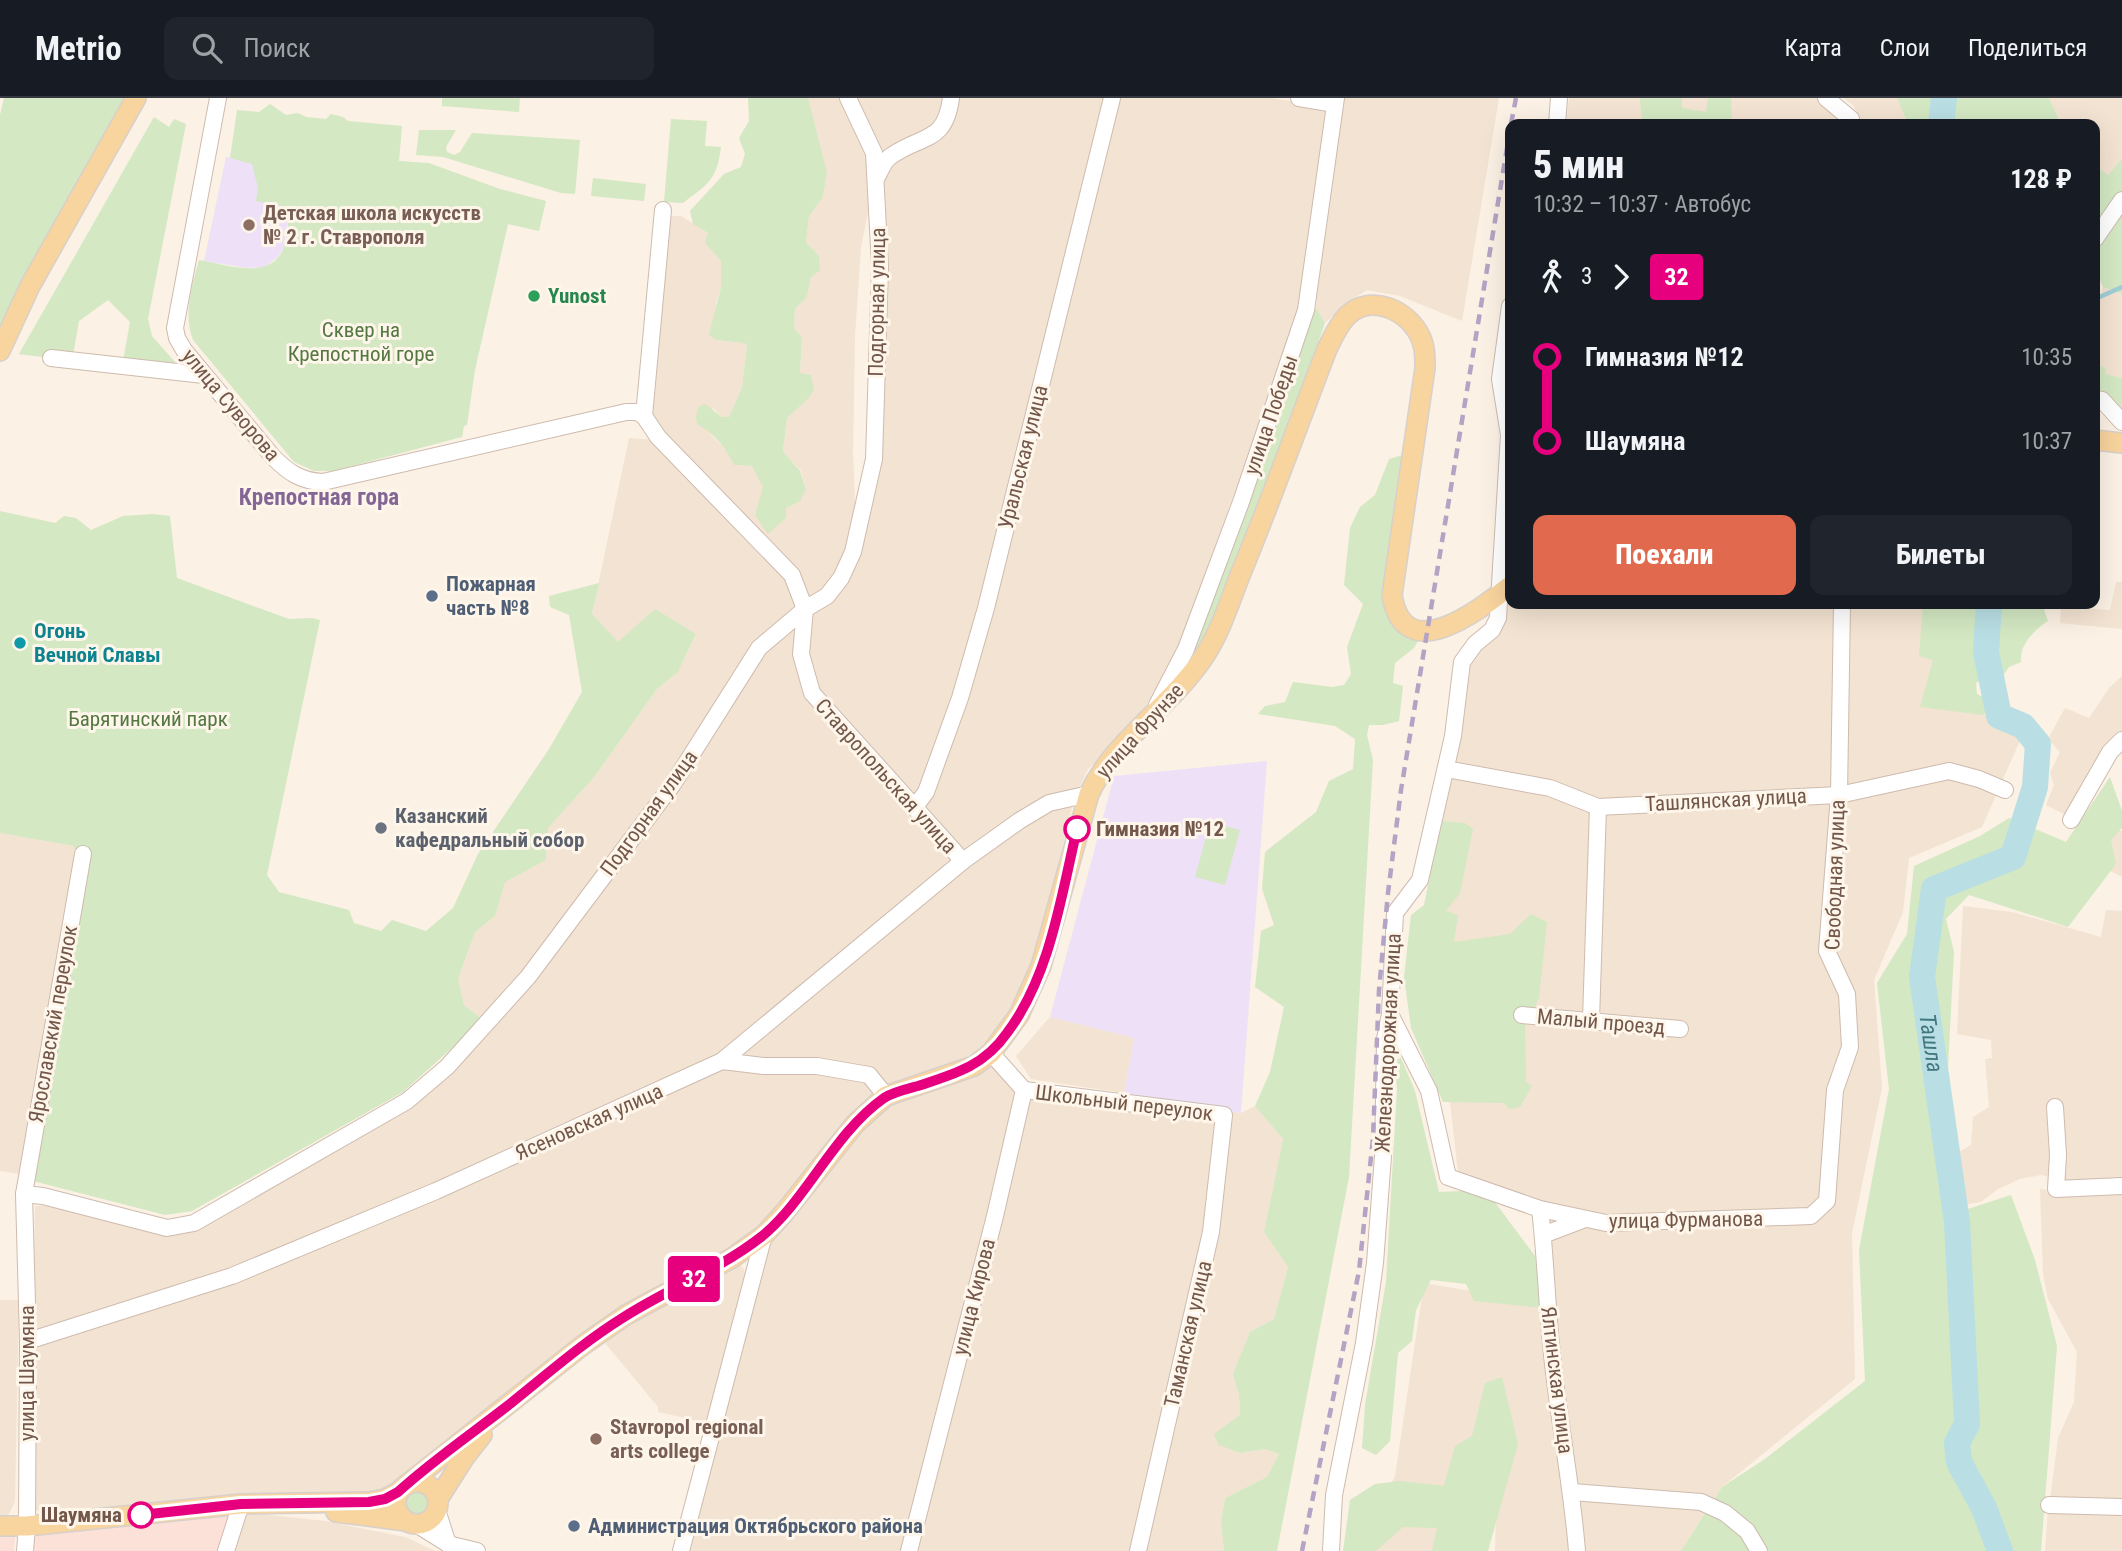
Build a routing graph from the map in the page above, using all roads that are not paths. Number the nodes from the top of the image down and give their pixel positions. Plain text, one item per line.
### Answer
1 (136, 98) edge
2 (218, 98) edge
3 (848, 98) edge
4 (951, 98) edge
5 (1112, 98) edge
6 (1299, 98) edge
7 (1559, 98) edge
8 (1826, 98) edge
9 (1336, 101) edge
10 (1558, 119) edge
11 (1851, 119) edge
12 (876, 179) junction
13 (2122, 200) edge
14 (663, 210) dead end
15 (2100, 232) edge
16 (1505, 342) edge
17 (0, 351) edge
18 (51, 358) dead end
19 (204, 375) junction
20 (2100, 400) edge
21 (1505, 410) edge
22 (644, 416) junction
23 (2122, 422) edge
24 (2100, 441) edge
25 (2122, 443) edge
26 (1505, 590) edge
27 (804, 609) junction
28 (1842, 609) edge
29 (1151, 716) junction
30 (2122, 740) edge
31 (1447, 769) junction
32 (2005, 790) dead end
33 (1088, 794) junction
34 (1839, 794) junction
35 (1598, 807) junction
36 (914, 808) junction
37 (2071, 820) dead end
38 (83, 854) dead end
39 (963, 861) junction
40 (1390, 1014) junction
41 (1522, 1015) dead end
42 (1591, 1020) junction
43 (1680, 1029) dead end
44 (991, 1053) junction
45 (722, 1061) junction
46 (1024, 1090) junction
47 (886, 1097) junction
48 (2055, 1107) dead end
49 (1224, 1115) joint
50 (2122, 1186) edge
51 (24, 1194) junction
52 (1540, 1209) junction
53 (1811, 1216) joint
54 (1585, 1219) junction
55 (764, 1234) junction
56 (1543, 1235) junction
57 (28, 1341) junction
58 (517, 1399) junction
59 (402, 1489) junction
60 (1572, 1492) junction
61 (241, 1504) junction
62 (261, 1504) junction
63 (438, 1504) junction
64 (2049, 1504) dead end
65 (2122, 1507) edge
66 (411, 1522) junction
67 (0, 1526) edge
68 (26, 1540) edge
69 (447, 1548) edge
70 (226, 1551) edge
71 (477, 1551) edge
72 (681, 1551) edge
73 (908, 1551) edge
74 (1138, 1551) edge
75 (1331, 1551) edge
76 (1577, 1551) edge
77 (1759, 1551) edge

1 - 17 main road
2 - 19 street, улица Суворова
3 - 12 street, Подгорная улица
4 - 12 street
5 - 36 street, Уральская улица
6 - 9 street
7 - 10 street
8 - 11 street
9 - 29 street, улица Победы
12 - 27 street, Подгорная улица
13 - 15 street
14 - 22 street
16 - 21 street, Железнодорожная улица
18 - 19 street
19 - 22 street, улица Суворова
20 - 23 street
22 - 27 street, Ставропольская улица
24 - 25 main road
26 - 29 main road, улица Фрунзе
26 - 31 street, Железнодорожная улица
27 - 36 street, Ставропольская улица
27 - 51 street, Подгорная улица
28 - 34 street, Свободная улица
29 - 33 main road, улица Фрунзе
30 - 37 street
31 - 35 street, Ташлянская улица
31 - 40 street, Железнодорожная улица
32 - 34 street, Ташлянская улица
33 - 39 street, Ясеновская улица
33 - 44 main road, улица Фрунзе
34 - 35 street, Ташлянская улица
34 - 53 street, Свободная улица
35 - 42 street
36 - 39 street, Ставропольская улица
38 - 51 street, Ярославский переулок
39 - 45 street, Ясеновская улица
40 - 52 street, улица Фурманова
40 - 75 street, Железнодорожная улица
41 - 42 street, Малый проезд
42 - 43 street, Малый проезд
44 - 46 street
44 - 47 main road, улица Фрунзе
45 - 47 street
45 - 57 street, Ясеновская улица
46 - 49 street, Школьный переулок
46 - 73 street, улица Кирова
47 - 55 main road, улица Фрунзе
48 - 50 street
49 - 74 street, Таманская улица
51 - 57 street, улица Шаумяна
52 - 54 street, улица Фурманова
52 - 56 street, Ялтинская улица
53 - 54 street, улица Фурманова
54 - 56 street
55 - 58 main road, улица Фрунзе
55 - 72 street
56 - 60 street, Ялтинская улица
57 - 68 street, улица Шаумяна
58 - 59 main road, улица Фрунзе
58 - 63 main road, улица Фрунзе
59 - 62 main road
59 - 63 main road
59 - 66 main road
60 - 76 street, Ялтинская улица
60 - 77 street
61 - 62 main road
61 - 68 main road
61 - 70 street
62 - 66 main road
63 - 66 main road
63 - 69 street
64 - 65 street
66 - 69 street
67 - 68 main road
69 - 71 street

